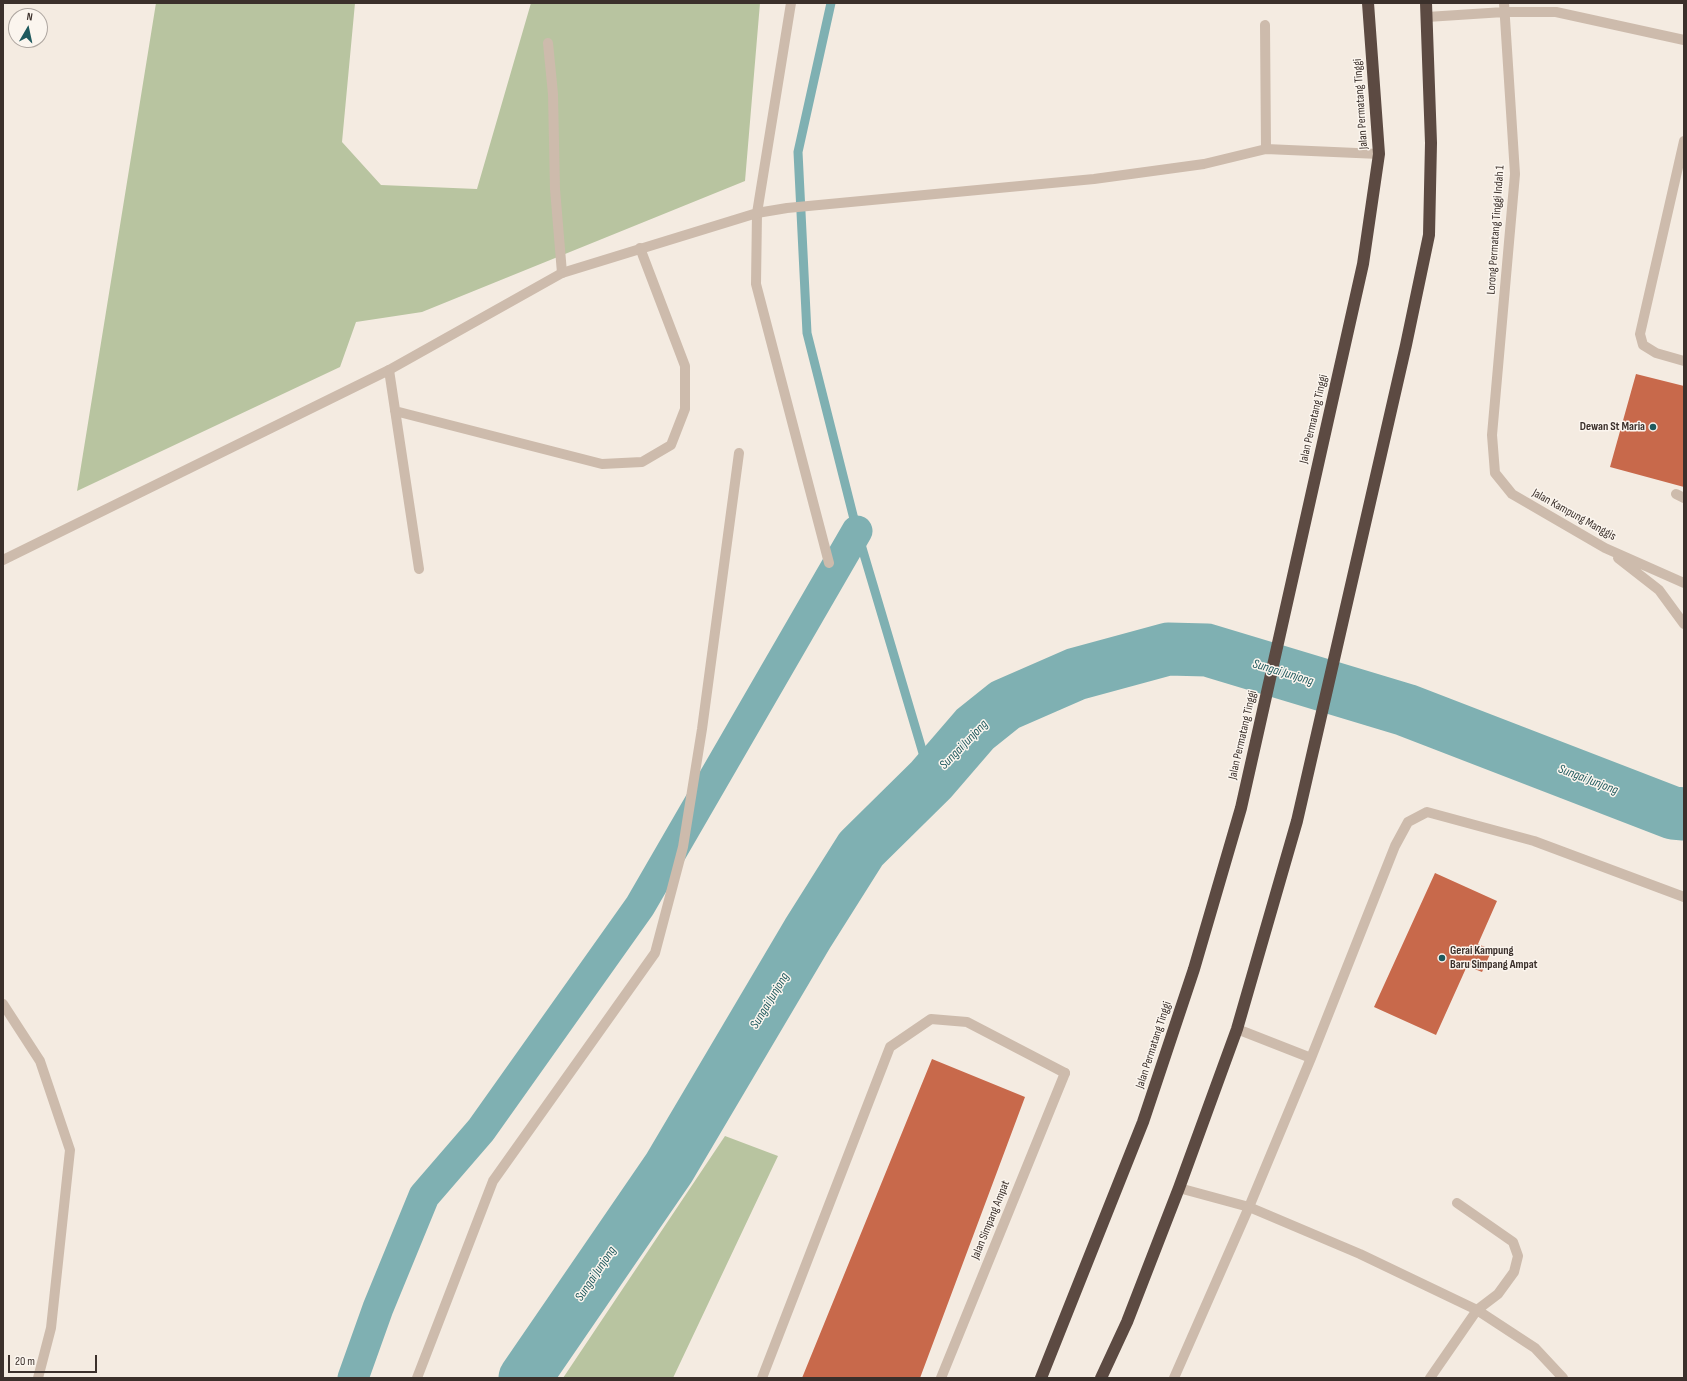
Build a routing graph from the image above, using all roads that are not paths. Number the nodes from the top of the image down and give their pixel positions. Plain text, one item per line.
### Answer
1 (790, 3) edge
2 (1368, 3) edge
3 (1426, 3) edge
4 (1504, 8) edge
5 (1427, 17) junction
6 (1265, 25) dead end
7 (1684, 40) edge
8 (548, 43) dead end
9 (1684, 141) edge
10 (1266, 149) junction
11 (1379, 154) junction
12 (1682, 159) edge
13 (757, 213) junction
14 (640, 248) junction
15 (562, 273) junction
16 (1684, 361) edge
17 (389, 370) junction
18 (395, 411) junction
19 (1492, 435) joint
20 (739, 452) dead end
21 (1605, 548) junction
22 (3, 560) edge
23 (829, 564) dead end
24 (419, 569) dead end
25 (1684, 583) edge
26 (1684, 624) edge
27 (1684, 897) edge
28 (3, 1004) edge
29 (1237, 1029) junction
30 (1311, 1058) junction
31 (1179, 1188) junction
32 (1457, 1203) dead end
33 (1249, 1207) junction
34 (1477, 1310) junction
35 (38, 1378) edge
36 (417, 1378) edge
37 (762, 1378) edge
38 (942, 1378) edge
39 (1040, 1378) edge
40 (1101, 1378) edge
41 (1174, 1378) edge
42 (1430, 1378) edge
43 (1563, 1378) edge

1 - 13 street
2 - 11 highway, Jalan Permatang Tinggi
3 - 5 highway
4 - 5 street
4 - 7 street
4 - 19 street, Lorong Permatang Tinggi Indah 1
5 - 29 highway
6 - 10 street
8 - 15 street
9 - 12 street
10 - 11 street
10 - 13 street
11 - 39 highway, Jalan Permatang Tinggi
12 - 16 street
13 - 14 street
13 - 23 street
14 - 15 street
14 - 18 street
15 - 17 street
17 - 18 street
17 - 22 street
18 - 24 street
19 - 21 street, Jalan Kampung Manggis
20 - 36 street
21 - 25 street, Jalan Kampung Manggis
21 - 26 street
27 - 30 street
28 - 35 street
29 - 30 street
29 - 31 highway
30 - 33 street
31 - 33 street
31 - 40 highway
32 - 34 street
33 - 34 street
33 - 41 street
34 - 42 street
34 - 43 street
37 - 38 street, Jalan Simpang Ampat

